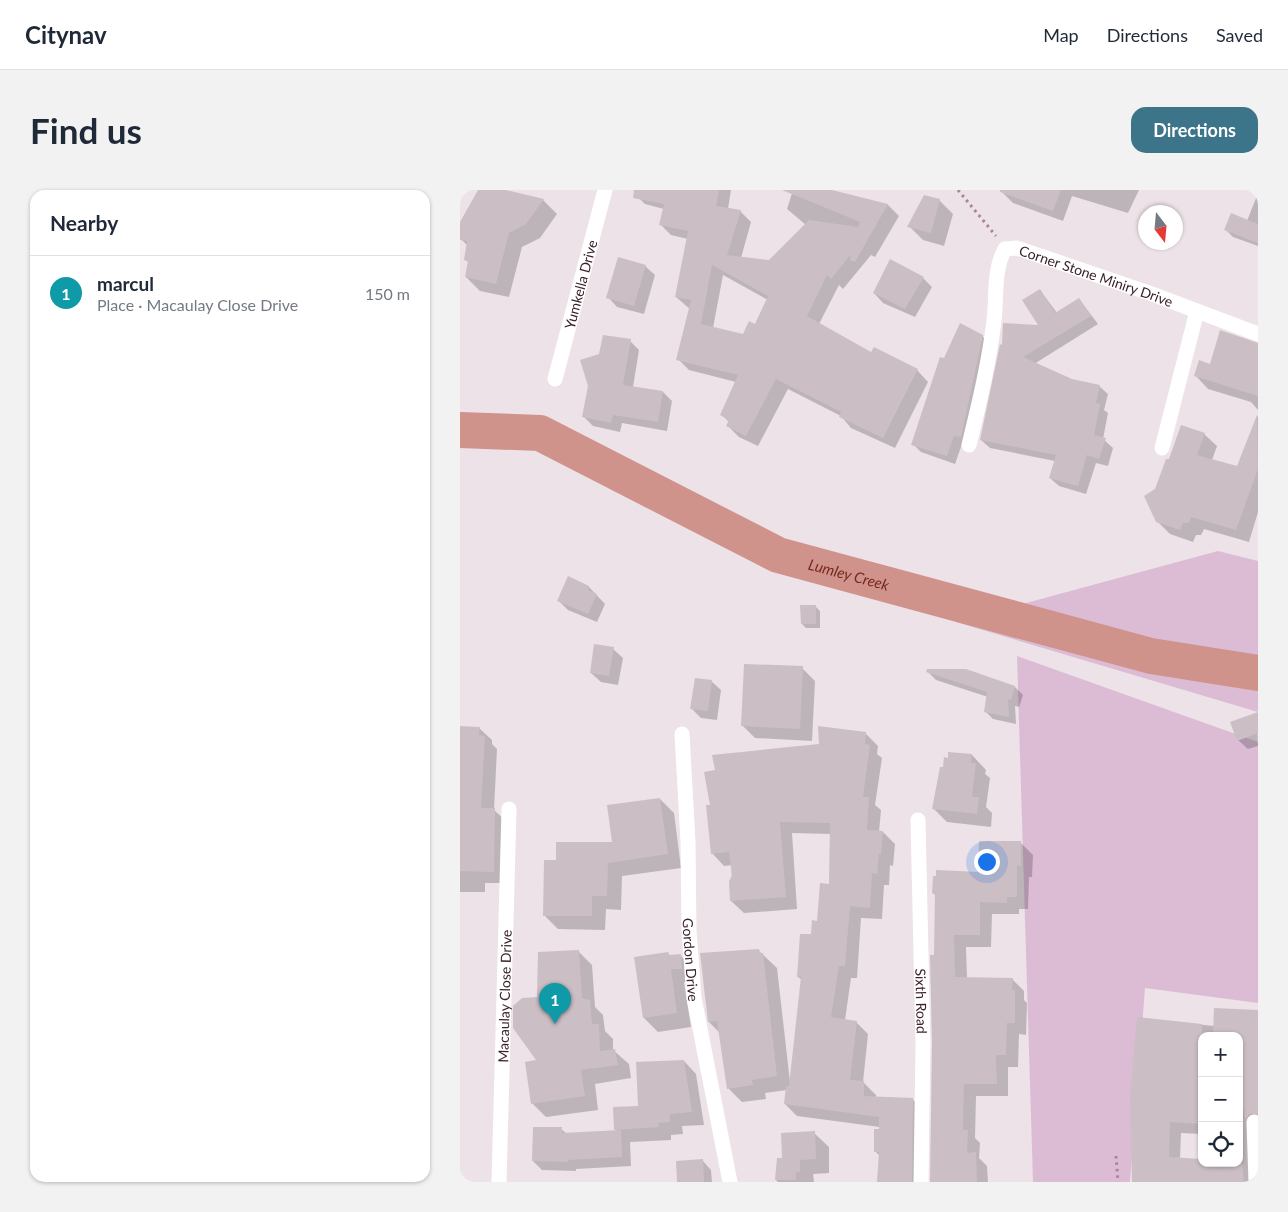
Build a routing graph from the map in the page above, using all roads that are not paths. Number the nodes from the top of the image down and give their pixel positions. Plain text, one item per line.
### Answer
1 (605, 190) edge
2 (1197, 311) junction
3 (1258, 334) edge
4 (555, 379) dead end
5 (968, 445) dead end
6 (1162, 448) dead end
7 (682, 734) dead end
8 (509, 809) dead end
9 (918, 820) dead end
10 (1254, 1122) dead end
11 (499, 1182) edge
12 (730, 1182) edge
13 (921, 1182) edge
14 (1256, 1182) edge

1 - 4 street, Yumkella Drive
2 - 3 street, Corner Stone Miniry Drive
2 - 5 street, Corner Stone Miniry Drive
2 - 6 street
7 - 12 street, Gordon Drive
8 - 11 street, Macaulay Close Drive
9 - 13 street, Sixth Road
10 - 14 street

